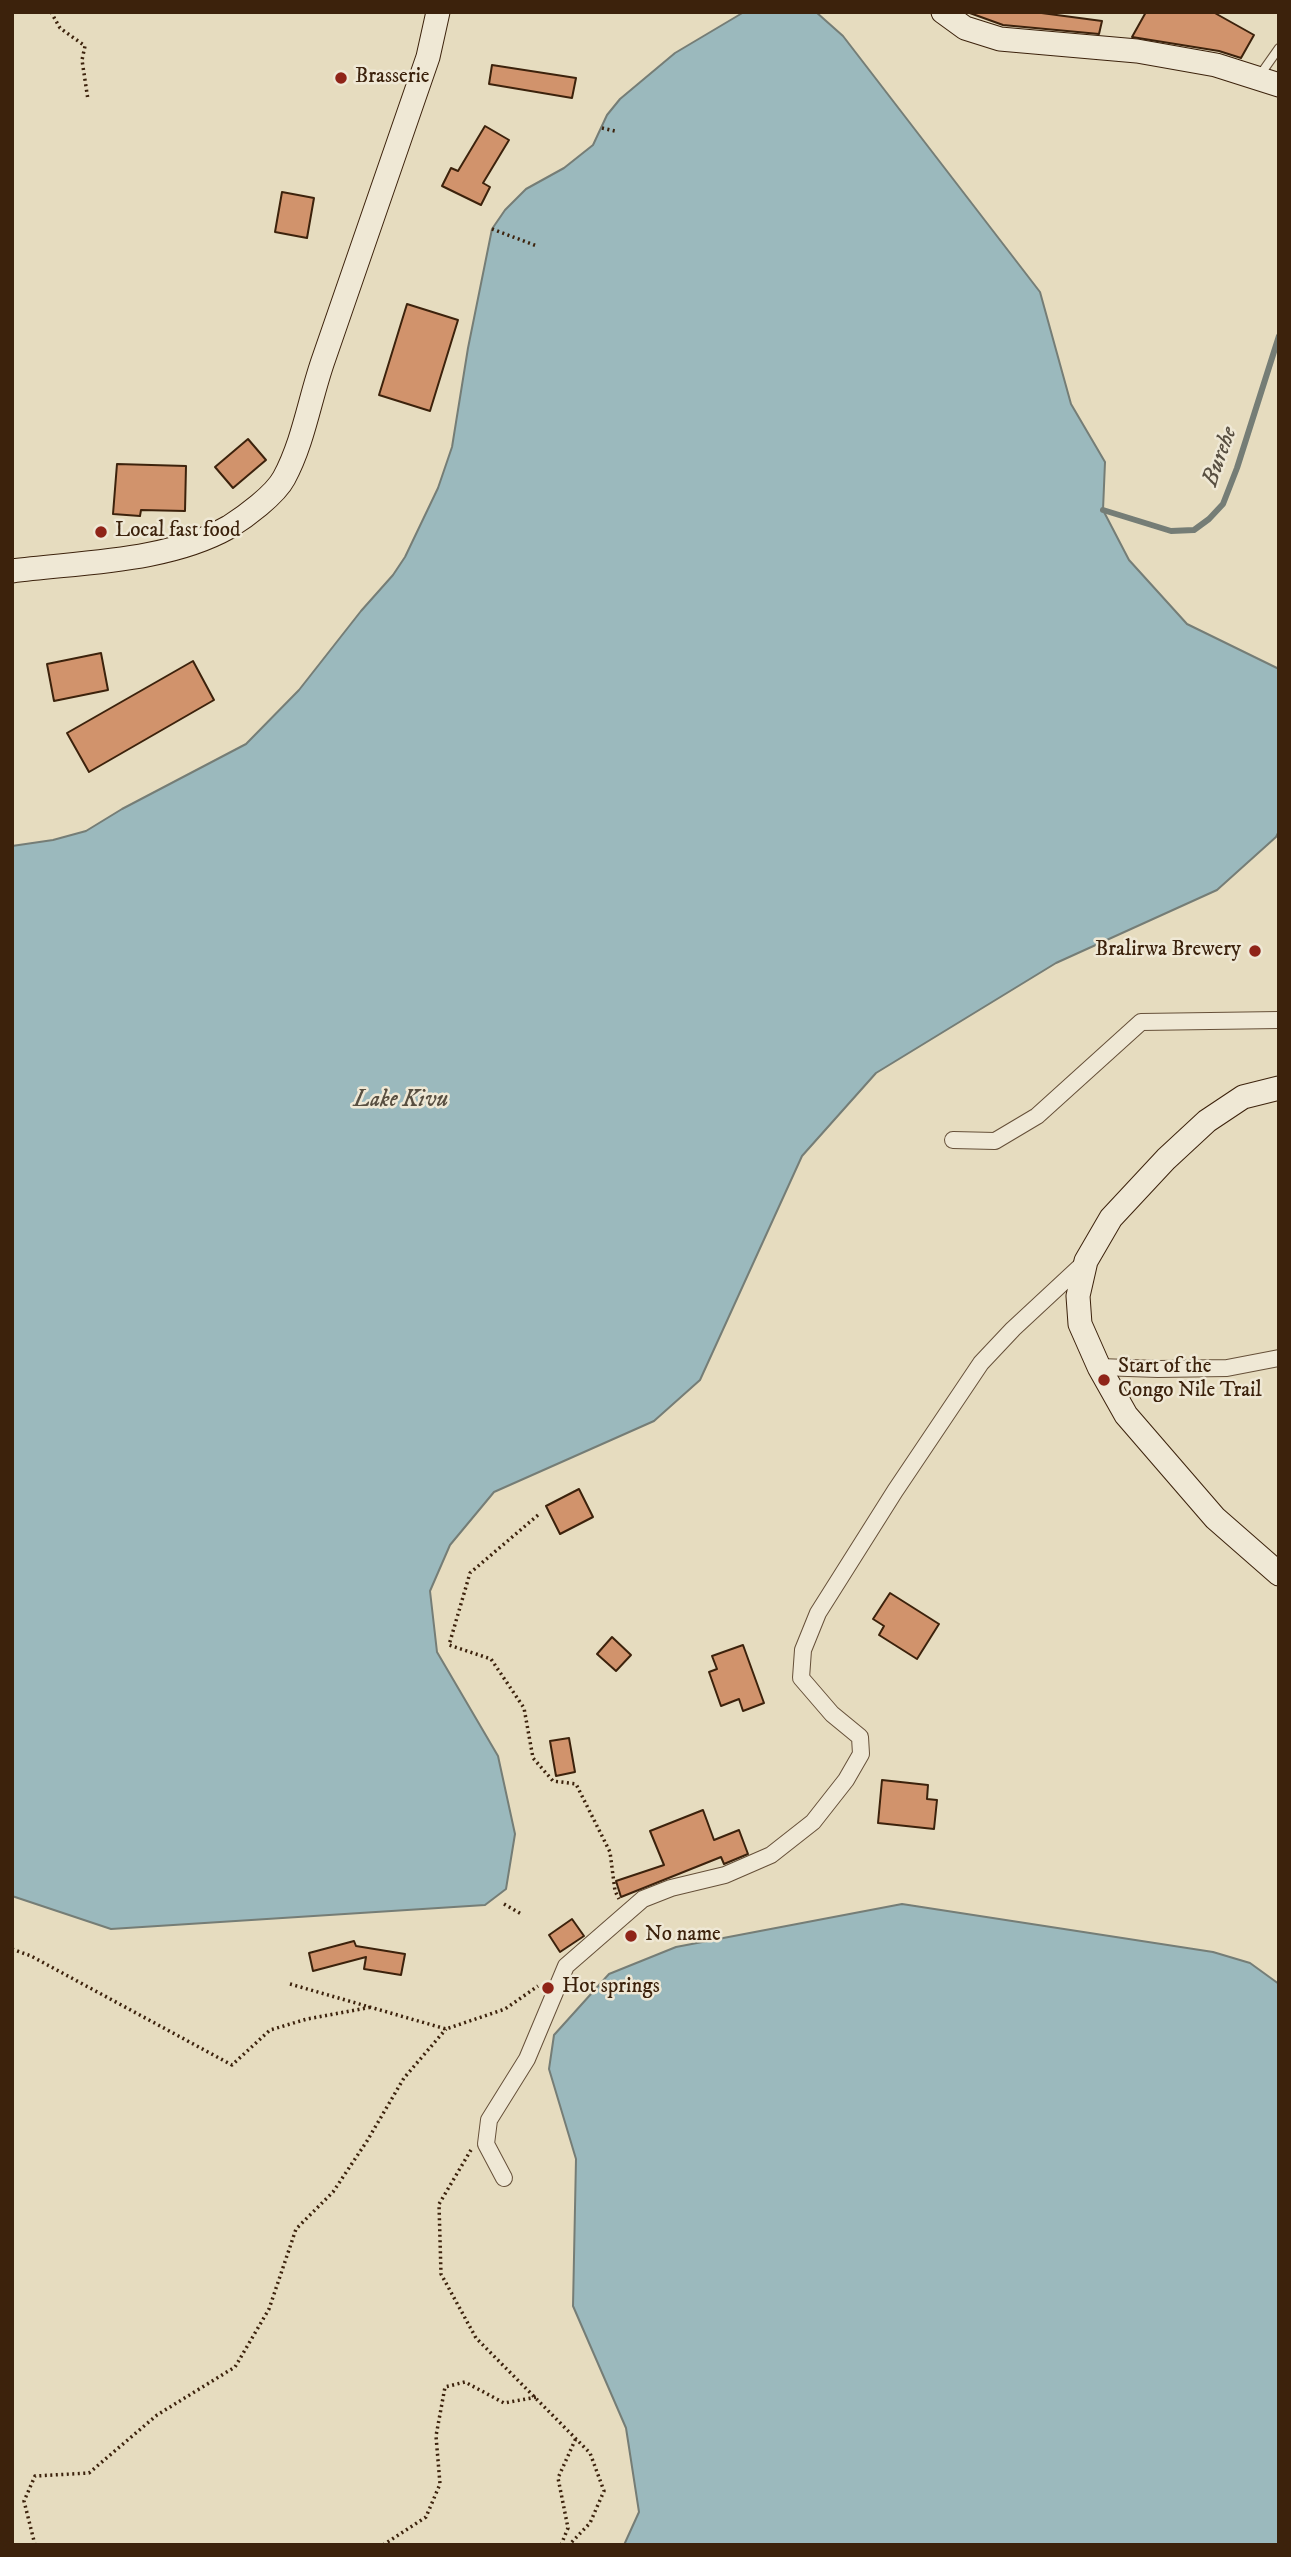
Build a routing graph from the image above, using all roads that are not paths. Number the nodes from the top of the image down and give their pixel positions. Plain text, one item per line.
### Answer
1 (438, 12) edge
2 (943, 12) edge
3 (1279, 48) edge
4 (1269, 81) edge
5 (12, 570) edge
6 (1279, 1020) edge
7 (1279, 1088) edge
8 (953, 1140) dead end
9 (1086, 1261) junction
10 (1279, 1359) edge
11 (1099, 1367) junction
12 (1279, 1574) edge
13 (504, 2178) dead end

1 - 5 main road
2 - 4 main road
3 - 4 lane
6 - 8 street
7 - 9 main road
9 - 11 main road
9 - 13 street
10 - 11 street
11 - 12 main road

